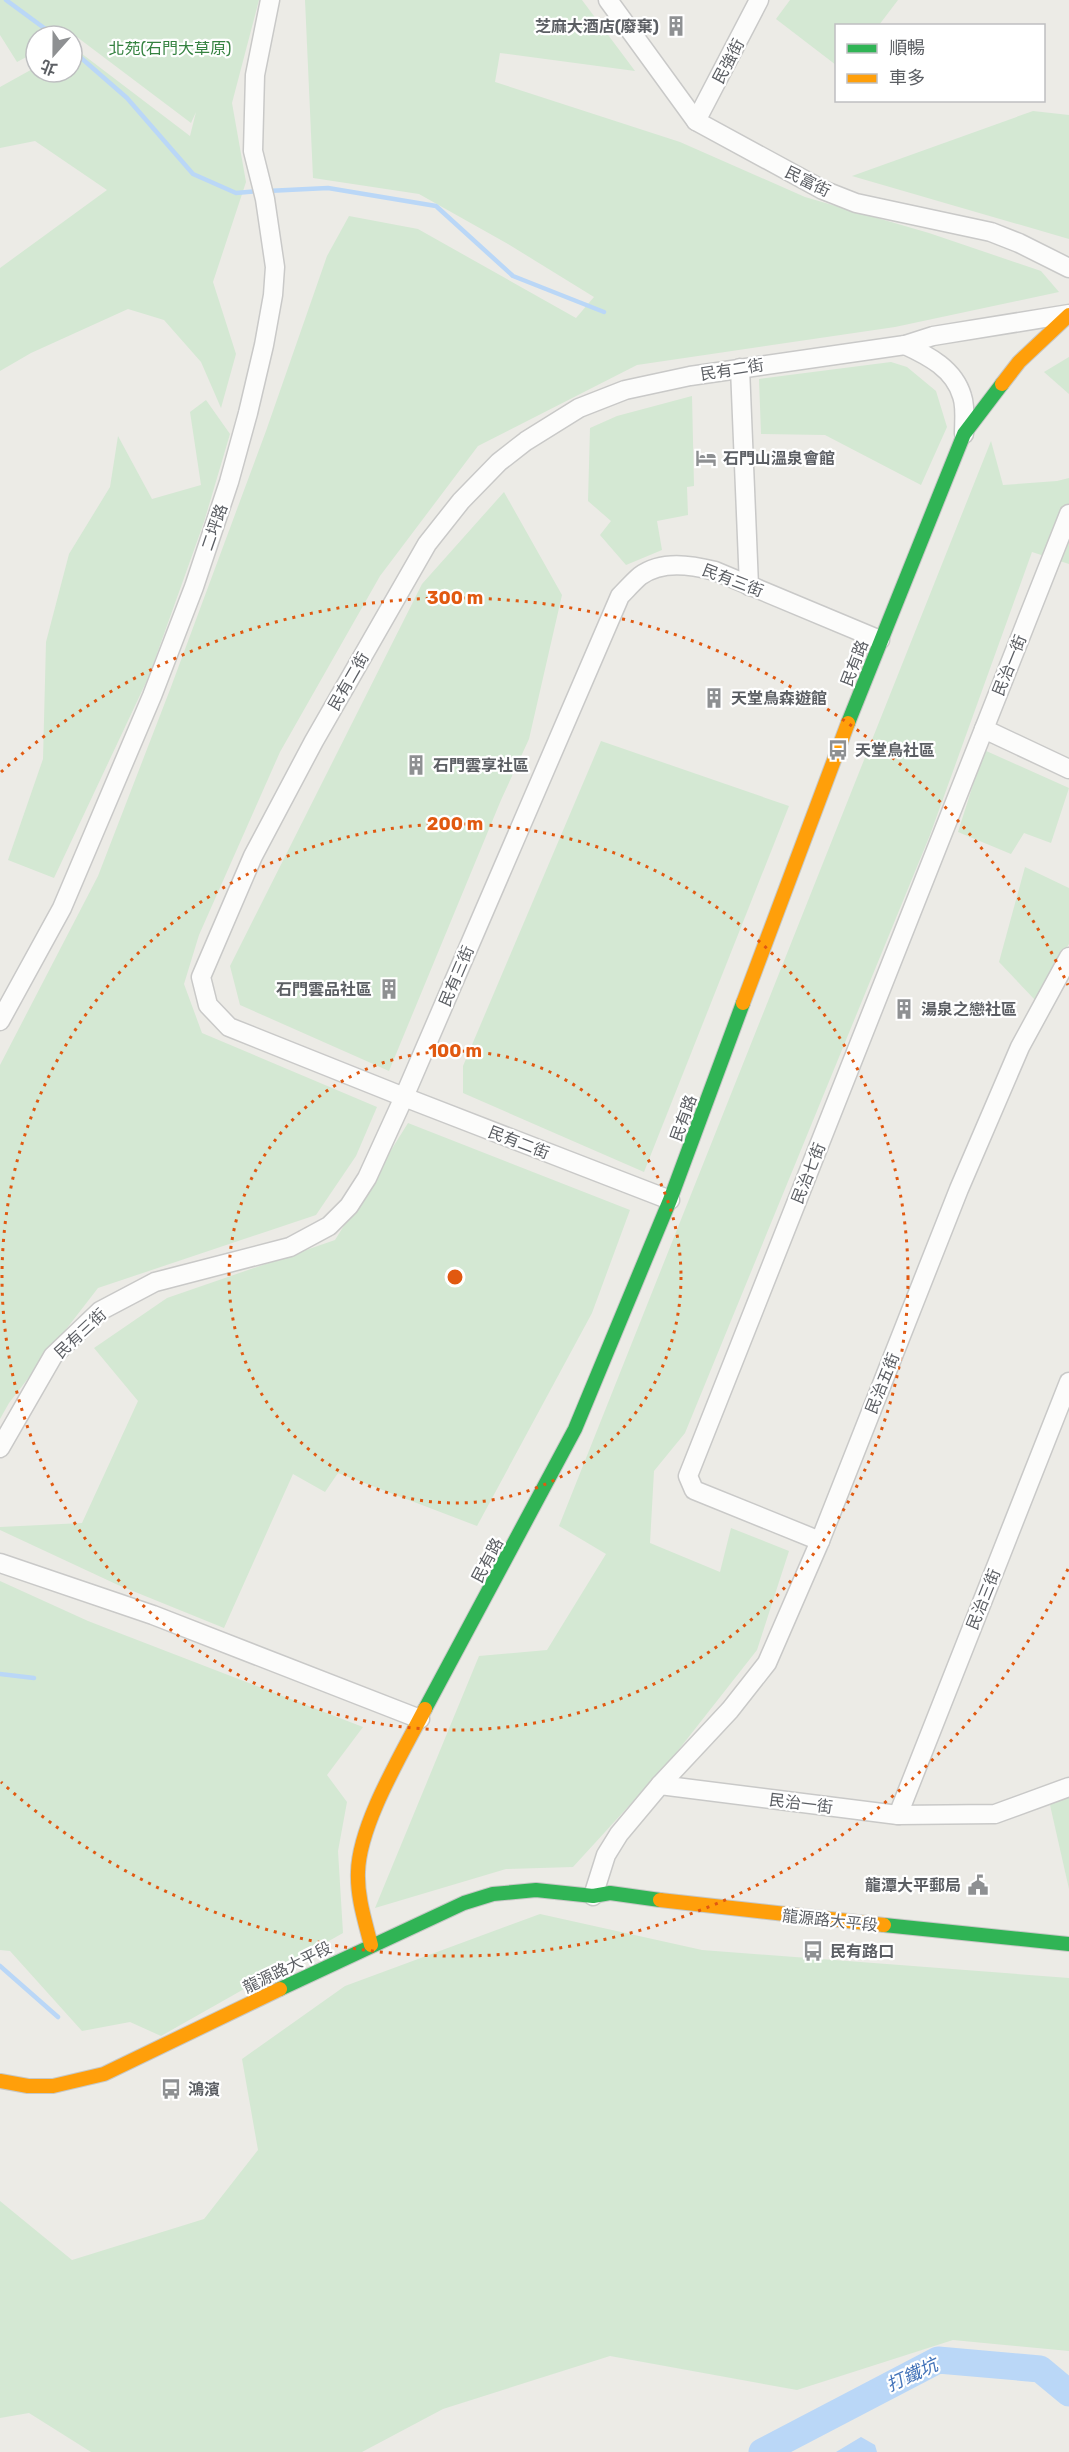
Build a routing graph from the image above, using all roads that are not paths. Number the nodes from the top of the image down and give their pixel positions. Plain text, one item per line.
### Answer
1 (270, 0) edge
2 (608, 0) edge
3 (759, 0) edge
4 (696, 122) junction
5 (1069, 268) edge
6 (1069, 314) edge
7 (905, 345) junction
8 (740, 368) junction
9 (964, 434) junction
10 (1069, 514) edge
11 (749, 586) junction
12 (880, 640) junction
13 (984, 729) junction
14 (1069, 769) edge
15 (1069, 957) edge
16 (0, 1021) edge
17 (404, 1097) junction
18 (670, 1200) junction
19 (1069, 1382) edge
20 (0, 1448) edge
21 (820, 1541) junction
22 (0, 1563) edge
23 (420, 1719) junction
24 (660, 1785) junction
25 (1069, 1787) edge
26 (898, 1815) junction
27 (599, 1903) junction
28 (1069, 1944) edge
29 (371, 1945) junction
30 (0, 2080) edge

1 - 16 street, 二坪路
2 - 4 street, 民富街
3 - 4 street, 民強街
4 - 5 street, 民富街
6 - 7 street, 民有二街
6 - 9 street, 民有路
7 - 8 street, 民有二街
7 - 9 street
8 - 11 street
8 - 17 street, 民有二街
9 - 12 street, 民有路
10 - 13 street, 民治一街
11 - 12 street, 民有三街
11 - 17 street, 民有三街
12 - 18 street, 民有路
13 - 14 street
13 - 21 street, 民治七街
15 - 21 street, 民治五街
17 - 18 street, 民有二街
17 - 20 street, 民有三街
18 - 23 street, 民有路
19 - 26 street, 民治三街
21 - 24 street, 民治五街
22 - 23 street
23 - 29 street, 民有路
24 - 26 street, 民治一街
24 - 27 street
25 - 26 street, 民治一街
27 - 28 street, 龍源路大平段
27 - 29 street, 龍源路大平段
29 - 30 street, 龍源路大平段

